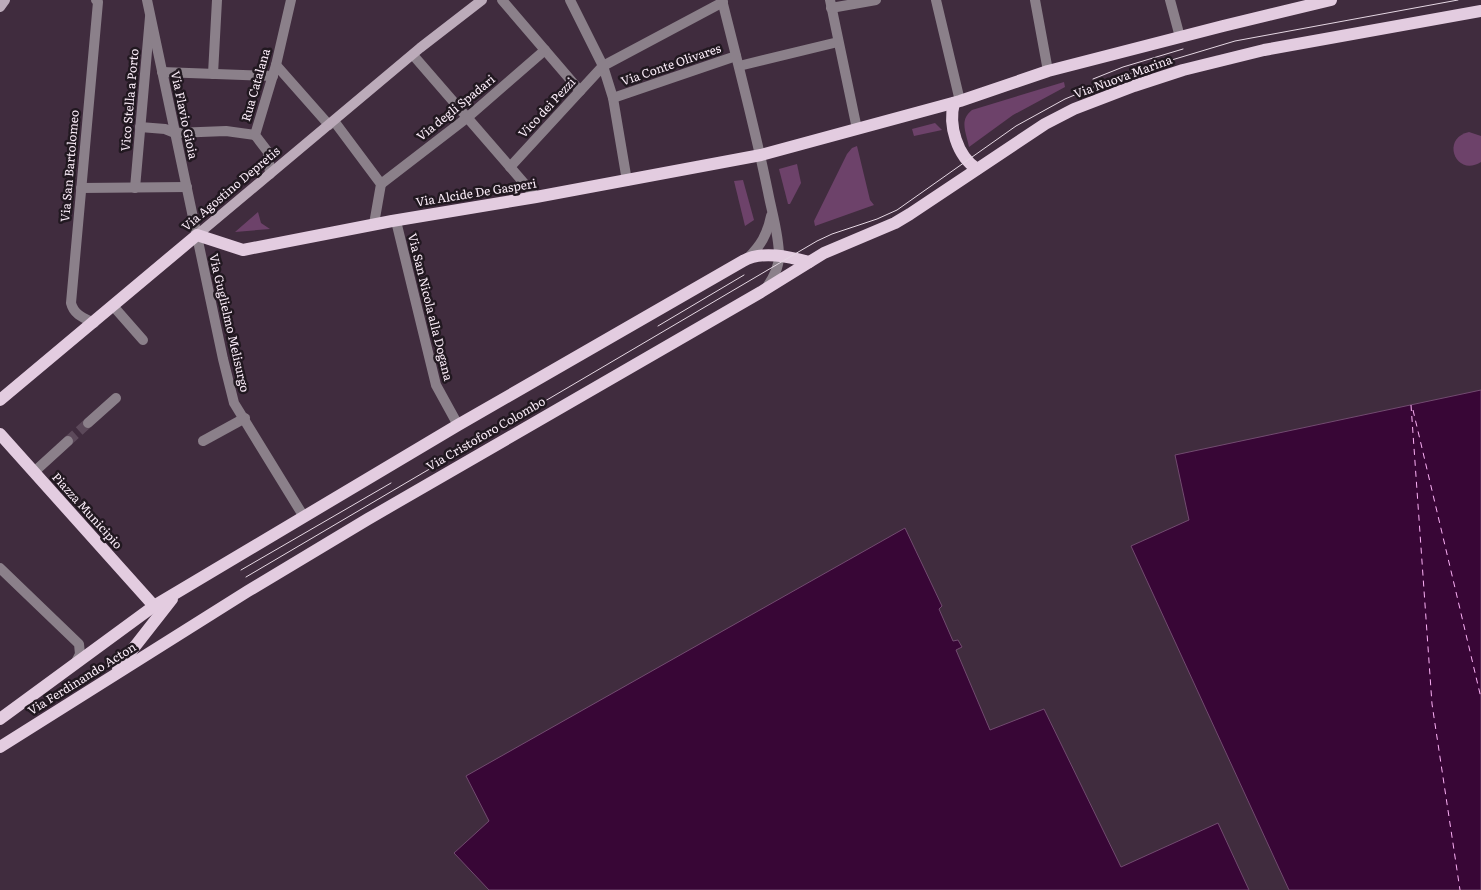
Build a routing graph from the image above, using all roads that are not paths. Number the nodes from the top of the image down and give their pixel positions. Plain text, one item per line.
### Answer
1 (5, 0) edge
2 (147, 0) edge
3 (217, 0) edge
4 (291, 0) edge
5 (482, 0) edge
6 (502, 0) edge
7 (570, 0) edge
8 (876, 0) edge
9 (936, 0) edge
10 (1035, 0) edge
11 (1170, 0) edge
12 (1331, 0) edge
13 (98, 1) edge
14 (723, 1) edge
15 (831, 4) edge
16 (0, 7) edge
17 (1481, 11) edge
18 (150, 14) junction
19 (1180, 37) junction
20 (838, 42) junction
21 (545, 50) junction
22 (413, 54) junction
23 (738, 61) junction
24 (276, 65) junction
25 (603, 66) junction
26 (1048, 71) junction
27 (162, 72) junction
28 (213, 74) junction
29 (273, 76) junction
30 (580, 91) junction
31 (613, 98) junction
32 (957, 102) junction
33 (468, 116) junction
34 (332, 123) junction
35 (140, 127) junction
36 (857, 129) junction
37 (176, 133) junction
38 (255, 135) junction
39 (761, 155) junction
40 (510, 167) junction
41 (976, 169) junction
42 (270, 174) junction
43 (627, 181) junction
44 (381, 184) junction
45 (187, 187) junction
46 (81, 188) junction
47 (135, 188) junction
48 (536, 197) junction
49 (772, 212) junction
50 (396, 220) junction
51 (374, 224) junction
52 (197, 235) junction
53 (779, 256) junction
54 (748, 258) junction
55 (809, 262) junction
56 (766, 288) junction
57 (114, 307) junction
58 (94, 323) junction
59 (144, 340) dead end
60 (116, 398) dead end
61 (0, 400) edge
62 (244, 418) junction
63 (88, 423) tunnel mouth
64 (458, 425) junction
65 (0, 434) edge
66 (68, 441) tunnel mouth
67 (204, 441) dead end
68 (34, 472) junction
69 (304, 517) junction
70 (0, 568) edge
71 (176, 592) junction
72 (154, 606) junction
73 (179, 634) joint
74 (74, 666) junction
75 (112, 676) junction
76 (0, 719) edge
77 (0, 747) edge

1 - 16 main road
2 - 18 street, Via Flavio Gioia
3 - 28 street
4 - 24 street, Rua Catalana
5 - 22 main road, Via Agostino Depretis
6 - 21 street
7 - 25 street
8 - 15 street
9 - 32 street
10 - 26 street
11 - 19 street
12 - 19 main road, Via Nuova Marina
13 - 46 street, Via San Bartolomeo
14 - 23 street
14 - 25 street, Vico dei Pezzi
15 - 20 street
17 - 41 main road, Via Nuova Marina
18 - 27 street, Via Flavio Gioia
18 - 35 street, Vico Stella a Porto
19 - 26 main road, Via Nuova Marina
20 - 23 street, Via Conte Olivares
20 - 36 street
21 - 30 street
21 - 33 street, Via degli Spadari
22 - 33 street
22 - 34 main road, Via Agostino Depretis
23 - 31 street, Via Conte Olivares
23 - 39 street
24 - 29 street, Rua Catalana
24 - 34 street
25 - 30 street, Vico dei Pezzi
25 - 31 street
26 - 32 main road, Via Nuova Marina
27 - 28 street
27 - 37 street, Via Flavio Gioia
28 - 29 street
29 - 38 street, Rua Catalana
30 - 40 street, Vico dei Pezzi
31 - 43 street
32 - 36 main road, Via Nuova Marina
32 - 41 main road
33 - 40 street
33 - 44 street, Via degli Spadari
34 - 42 main road, Via Agostino Depretis
34 - 44 street
35 - 37 street
35 - 47 street, Vico Stella a Porto
36 - 39 main road, Via Nuova Marina
37 - 38 street
37 - 45 street, Via Flavio Gioia
38 - 42 street, Rua Catalana
39 - 43 main road, Via Alcide De Gasperi
39 - 49 street
40 - 48 street
41 - 55 main road, Via Nuova Marina
42 - 52 main road, Via Agostino Depretis
43 - 48 main road, Via Alcide De Gasperi
44 - 51 street
45 - 47 street
45 - 52 street, Via Flavio Gioia
46 - 47 street
46 - 58 street, Via San Bartolomeo
48 - 50 main road, Via Alcide De Gasperi
49 - 53 street
49 - 54 street
50 - 51 main road, Via Alcide De Gasperi
50 - 64 street, Via San Nicola alla Dogana
51 - 52 main road, Via Alcide De Gasperi
52 - 57 main road, Via Agostino Depretis
52 - 62 street, Via Guglielmo Melisurgo
53 - 54 main road
53 - 55 main road
53 - 56 street
54 - 64 main road, Via Cristoforo Colombo
55 - 56 main road, Via Cristoforo Colombo
56 - 73 main road, Via Cristoforo Colombo
57 - 58 main road, Via Agostino Depretis
57 - 59 street
58 - 61 main road, Via Agostino Depretis
60 - 63 street
62 - 67 street
62 - 69 street, Via Guglielmo Melisurgo
64 - 69 main road, Via Cristoforo Colombo
65 - 68 main road, Piazza Municipio
66 - 68 street
68 - 72 main road, Piazza Municipio
69 - 71 main road, Via Cristoforo Colombo
70 - 74 street
71 - 72 main road, Via Cristoforo Colombo
71 - 75 main road
72 - 74 main road, Via Ferdinando Acton
73 - 75 main road, Via Ferdinando Acton
74 - 76 main road, Via Ferdinando Acton
75 - 77 main road, Via Ferdinando Acton

